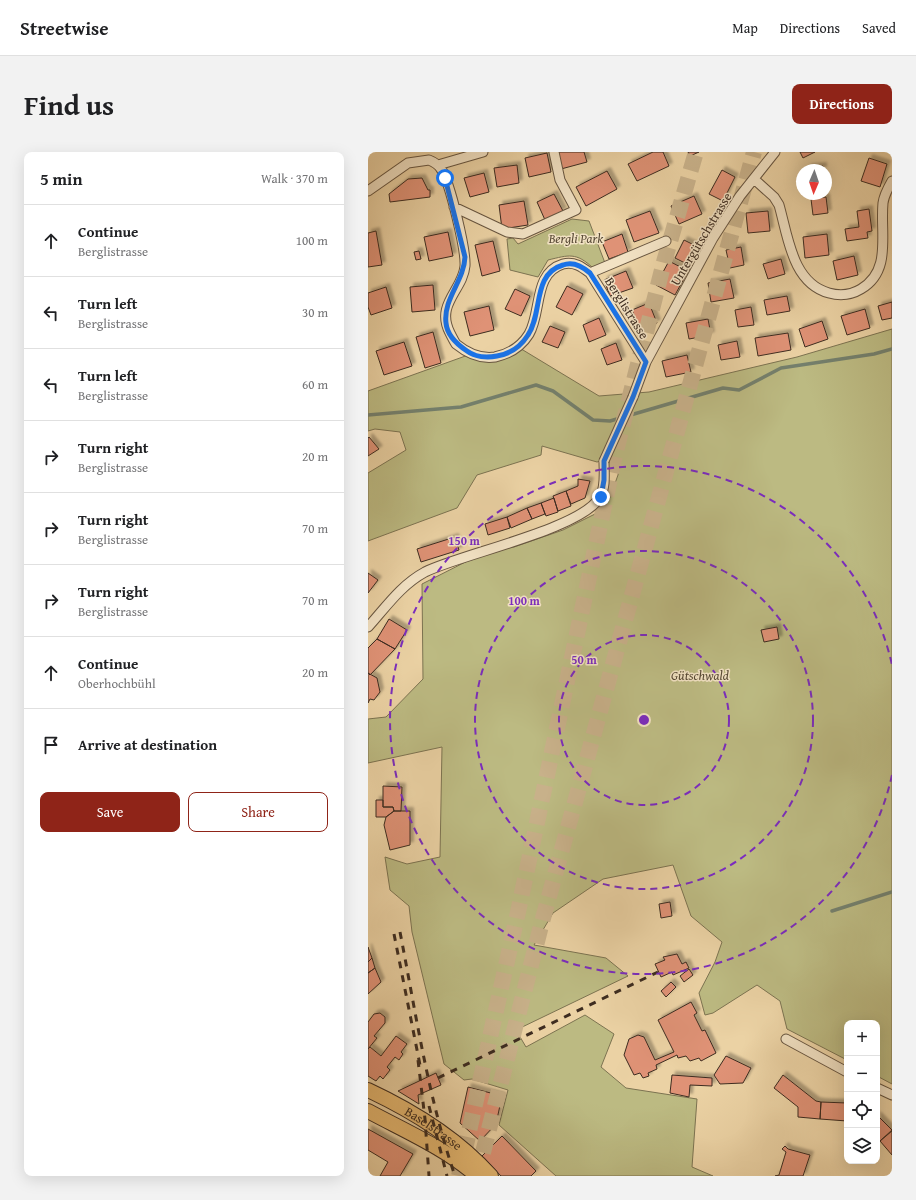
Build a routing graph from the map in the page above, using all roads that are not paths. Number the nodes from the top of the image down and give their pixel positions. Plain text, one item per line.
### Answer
1 (483, 152) edge
2 (554, 152) edge
3 (775, 152) edge
4 (424, 156) edge
5 (438, 165) junction
6 (754, 179) junction
7 (892, 181) edge
8 (368, 191) edge
9 (454, 207) junction
10 (666, 241) dead end
11 (590, 273) junction
12 (646, 362) junction
13 (368, 627) edge
14 (786, 1039) dead end
15 (844, 1070) edge
16 (368, 1090) edge
17 (880, 1090) edge
18 (892, 1096) edge
19 (368, 1111) edge
20 (476, 1176) edge
21 (491, 1176) edge

1 - 5 street
2 - 9 street
3 - 6 street, Untergütschstrasse
4 - 5 street
4 - 8 street
5 - 9 street, Berglistrasse
6 - 7 street
6 - 12 street, Untergütschstrasse
9 - 11 street, Berglistrasse
10 - 11 street
11 - 12 street, Berglistrasse
12 - 13 street, bridge
14 - 15 street
16 - 21 main road, Baselstrasse
17 - 18 street
19 - 20 main road, Baselstrasse

